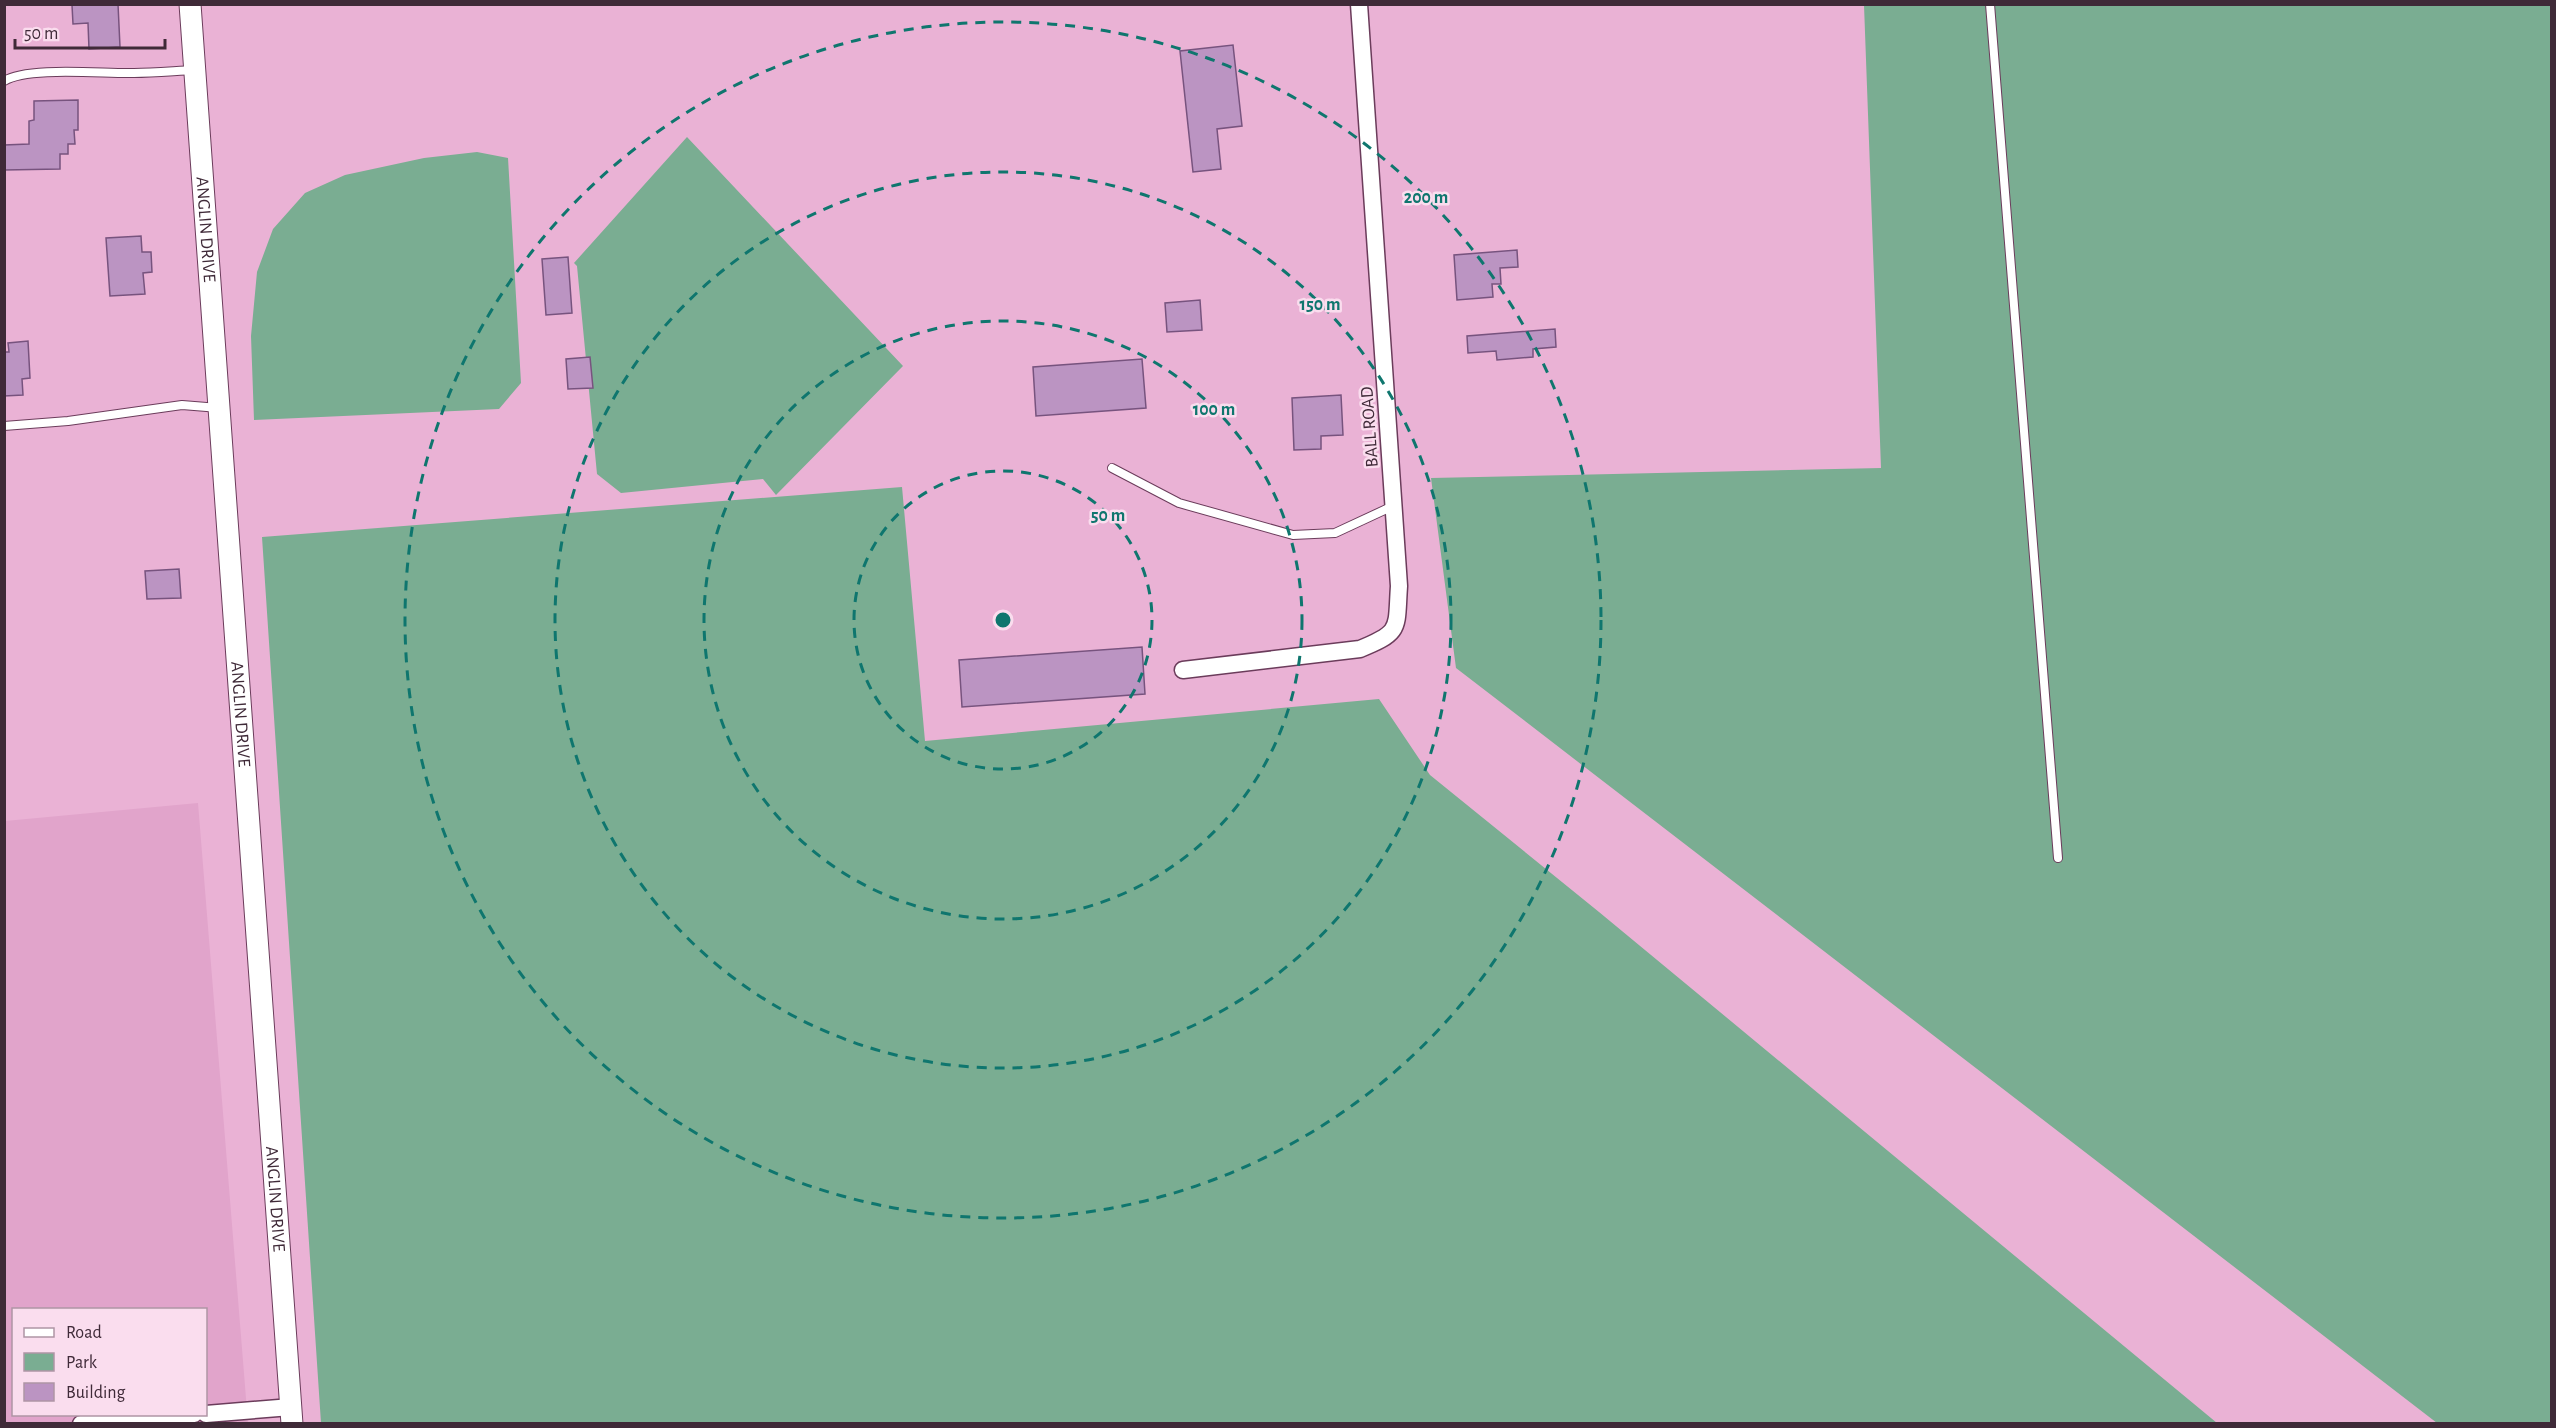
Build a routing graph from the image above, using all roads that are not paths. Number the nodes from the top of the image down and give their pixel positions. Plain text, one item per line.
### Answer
1 (190, 4) edge
2 (1359, 4) edge
3 (1990, 4) edge
4 (195, 70) junction
5 (4, 81) edge
6 (219, 408) junction
7 (4, 426) edge
8 (1112, 468) dead end
9 (1394, 505) junction
10 (1183, 670) dead end
11 (2058, 858) dead end
12 (207, 1414) edge
13 (291, 1415) edge
14 (171, 1416) edge
15 (81, 1424) edge

1 - 4 street, ANGLIN DRIVE
2 - 9 street, BALL ROAD
3 - 11 lane
4 - 5 lane
4 - 6 street, ANGLIN DRIVE
6 - 7 lane
6 - 13 street, ANGLIN DRIVE
8 - 9 lane
9 - 10 street, BALL ROAD
12 - 13 street
14 - 15 street

